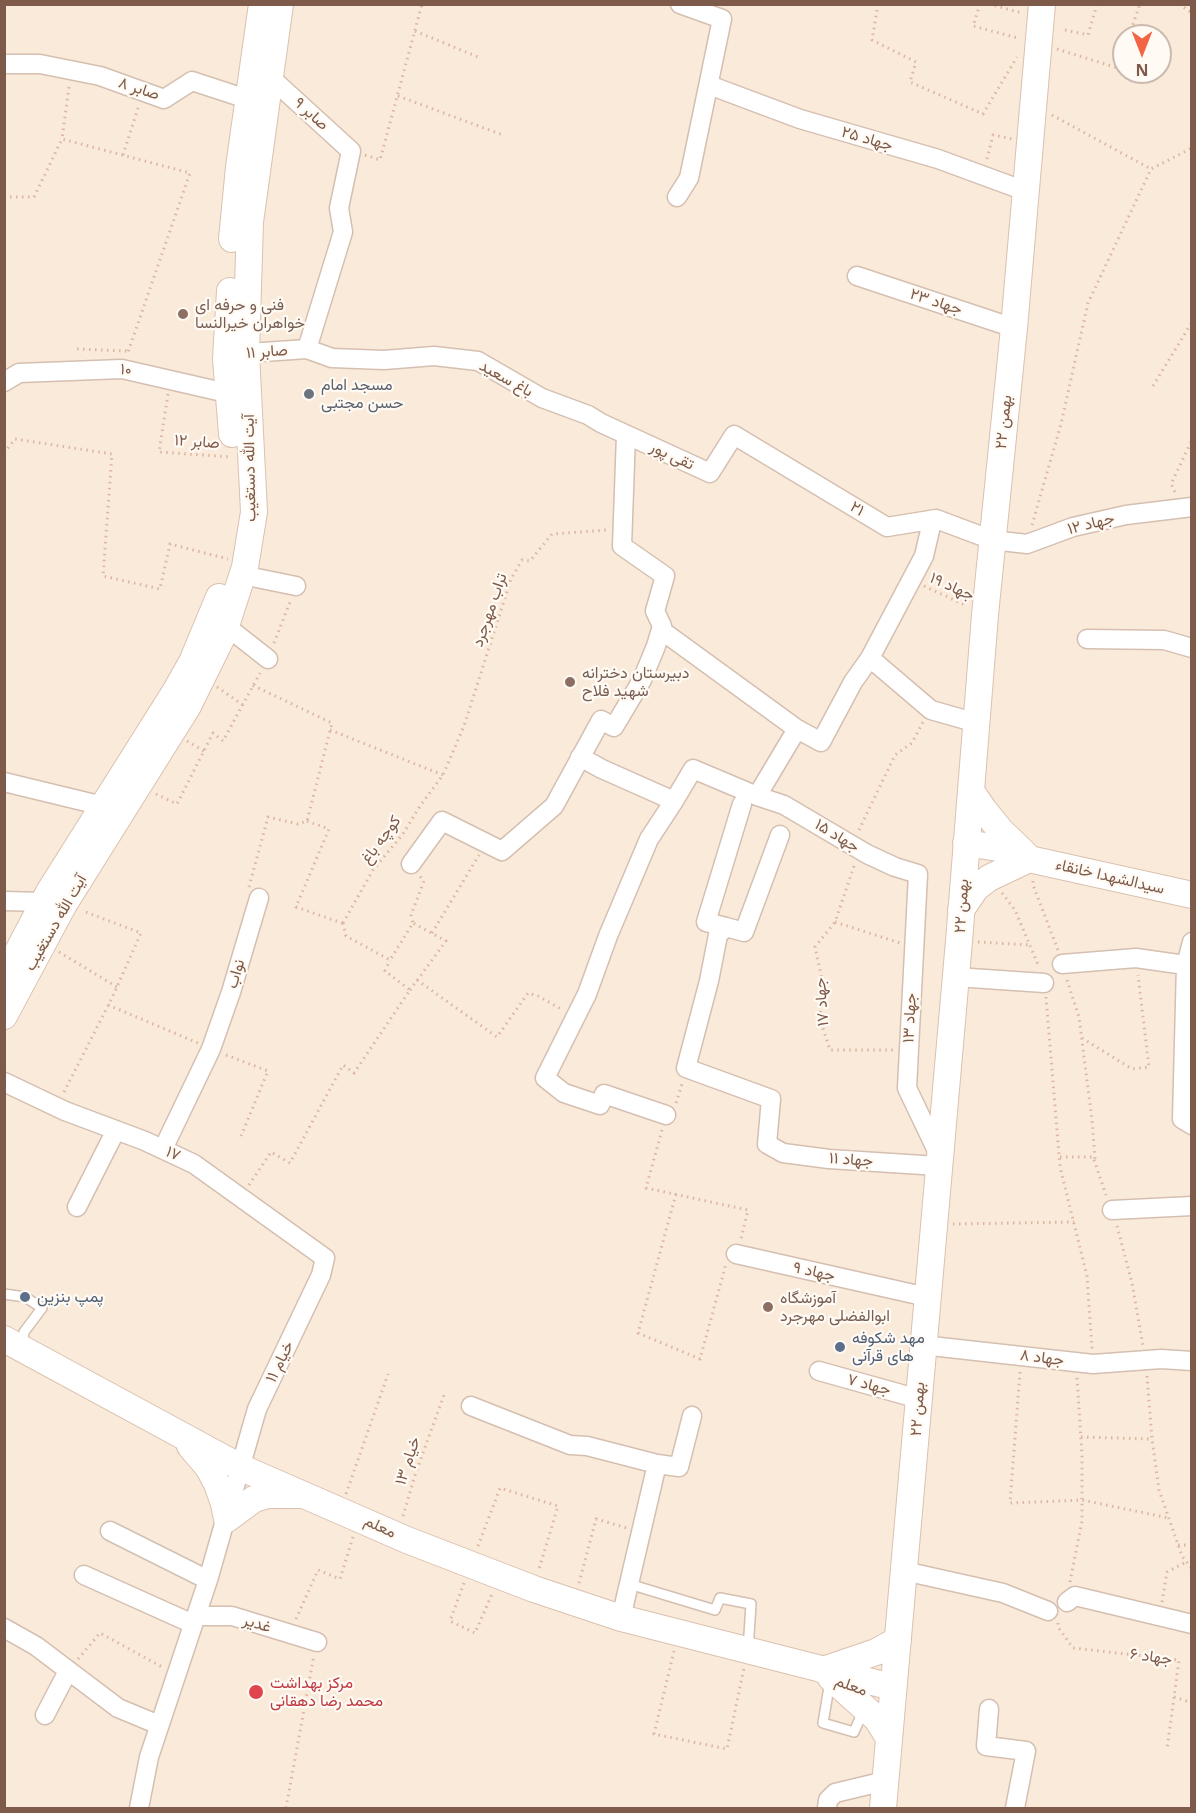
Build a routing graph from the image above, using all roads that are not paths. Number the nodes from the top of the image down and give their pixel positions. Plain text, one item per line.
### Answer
1 (262, 4) edge
2 (280, 4) edge
3 (680, 4) edge
4 (1041, 11) edge
5 (4, 64) edge
6 (270, 77) junction
7 (709, 85) junction
8 (257, 102) junction
9 (1025, 191) junction
10 (677, 197) dead end
11 (858, 276) dead end
12 (1014, 328) junction
13 (307, 348) junction
14 (236, 354) junction
15 (4, 382) edge
16 (239, 396) junction
17 (626, 435) junction
18 (734, 435) joint
19 (1188, 507) edge
20 (936, 519) junction
21 (992, 540) junction
22 (236, 567) junction
23 (296, 586) road end
24 (226, 626) junction
25 (661, 630) junction
26 (1088, 639) dead end
27 (1191, 648) edge
28 (870, 658) junction
29 (268, 659) road end
30 (977, 723) junction
31 (798, 729) junction
32 (580, 757) junction
33 (4, 782) edge
34 (971, 791) junction
35 (749, 800) junction
36 (674, 801) junction
37 (112, 810) junction
38 (780, 835) dead end
39 (966, 849) junction
40 (1031, 859) junction
41 (411, 864) road end
42 (918, 874) joint
43 (1191, 895) edge
44 (259, 898) road end
45 (4, 902) edge
46 (57, 905) junction
47 (961, 910) junction
48 (726, 927) junction
49 (1191, 942) edge
50 (1062, 964) road end
51 (1189, 965) edge
52 (956, 976) junction
53 (4, 978) edge
54 (1044, 983) road end
55 (4, 1016) edge
56 (4, 1082) edge
57 (666, 1115) road end
58 (1191, 1125) edge
59 (116, 1130) junction
60 (163, 1149) junction
61 (939, 1160) junction
62 (1191, 1206) edge
63 (77, 1207) dead end
64 (1112, 1210) road end
65 (736, 1254) road end
66 (325, 1258) joint
67 (4, 1294) edge
68 (927, 1297) junction
69 (13, 1343) edge
70 (922, 1345) junction
71 (1191, 1361) edge
72 (819, 1371) dead end
73 (919, 1399) junction
74 (471, 1406) dead end
75 (692, 1416) dead end
76 (181, 1436) junction
77 (657, 1464) junction
78 (242, 1468) junction
79 (307, 1496) junction
80 (227, 1518) junction
81 (110, 1531) dead end
82 (904, 1571) junction
83 (84, 1575) dead end
84 (208, 1580) junction
85 (629, 1584) junction
86 (621, 1618) junction
87 (195, 1620) junction
88 (1191, 1624) edge
89 (4, 1628) edge
90 (898, 1641) junction
91 (317, 1642) dead end
92 (748, 1652) junction
93 (68, 1671) junction
94 (826, 1674) junction
95 (892, 1694) junction
96 (865, 1707) junction
97 (989, 1709) dead end
98 (45, 1714) dead end
99 (159, 1725) junction
100 (889, 1737) junction
101 (885, 1781) junction
102 (139, 1809) edge
103 (826, 1809) edge
104 (883, 1809) edge
105 (1015, 1809) edge

1 - 8 main road, آیت الله دستغیب
2 - 6 main road, آیت الله دستغیب
3 - 7 street
4 - 9 main road, ۲۲ بهمن
5 - 8 street, صابر ۸
6 - 8 main road, آیت الله دستغیب
6 - 13 street, صابر ۹
7 - 9 street, جهاد ۲۵
7 - 10 street
8 - 14 main road, آیت الله دستغیب
9 - 12 main road, ۲۲ بهمن
11 - 12 street, جهاد ۲۳
12 - 21 main road, ۲۲ بهمن
13 - 14 street, صابر ۱۱
13 - 17 street, باغ سعید
14 - 16 main road, آیت الله دستغیب
15 - 16 street, ۱۰
16 - 22 main road, آیت الله دستغیب
16 - 22 main road, آیت الله دستغیب
17 - 18 street, تقی پور
17 - 25 street
18 - 20 street, ۲۱
19 - 21 street, جهاد ۱۲
20 - 21 street, ۲۱
20 - 28 street
21 - 30 main road, ۲۲ بهمن
22 - 23 street
22 - 24 main road, آیت الله دستغیب
22 - 37 main road, آیت الله دستغیب
24 - 29 street
24 - 37 main road, آیت الله دستغیب
25 - 31 street
25 - 32 street
26 - 27 street
28 - 30 street
28 - 31 street
30 - 34 main road, ۲۲ بهمن
31 - 35 street
32 - 36 street
32 - 41 street
33 - 37 street
34 - 39 main road, ۲۲ بهمن
34 - 40 main road
35 - 36 street, جهاد ۱۵
35 - 42 street, جهاد ۱۵
35 - 48 street
36 - 57 street
37 - 46 main road, آیت الله دستغیب
38 - 48 street
39 - 40 main road, سیدالشهدا خانقاء
39 - 47 main road, ۲۲ بهمن
40 - 43 main road, سیدالشهدا خانقاء
40 - 47 main road
42 - 61 street, جهاد ۱۳
44 - 60 street, نواب
45 - 46 street
46 - 53 main road, آیت الله دستغیب
46 - 55 main road, آیت الله دستغیب
47 - 52 main road, ۲۲ بهمن
48 - 61 street, جهاد ۱۱
49 - 51 street
50 - 51 street
51 - 58 street
52 - 54 street
52 - 61 main road, ۲۲ بهمن
56 - 59 street, ۱۷
59 - 60 street, ۱۷
59 - 63 street
60 - 66 street, ۱۷
61 - 68 main road, ۲۲ بهمن
62 - 64 street
65 - 68 street, جهاد ۹
66 - 78 street, خیام ۱۱
67 - 69 lane
68 - 70 main road, ۲۲ بهمن
69 - 76 main road, معلم
70 - 71 street, جهاد ۸
70 - 73 main road, ۲۲ بهمن
72 - 73 street, جهاد ۷
73 - 82 main road, ۲۲ بهمن
74 - 77 street
75 - 77 street
76 - 78 main road, معلم
76 - 80 main road
77 - 85 street
78 - 79 main road, معلم
78 - 80 street, خیام ۱۱
79 - 80 main road
79 - 86 main road, معلم
80 - 84 street, خیام ۱۱
81 - 84 street
82 - 88 street
82 - 90 main road, ۲۲ بهمن
83 - 87 street
84 - 87 street, خیام ۱۱
85 - 86 street
85 - 92 lane
86 - 92 main road, معلم
87 - 91 street, غدیر
87 - 99 street, خیام ۱۱
89 - 93 street
90 - 94 main road
90 - 95 main road, ۲۲ بهمن
92 - 94 main road, معلم
93 - 98 street
93 - 99 street
94 - 95 main road, معلم
94 - 96 main road
94 - 96 lane
95 - 100 main road, ۲۲ بهمن
96 - 100 main road
97 - 105 street
99 - 102 street, خیام ۱۱
100 - 101 main road, ۲۲ بهمن
101 - 103 street
101 - 104 main road, ۲۲ بهمن

